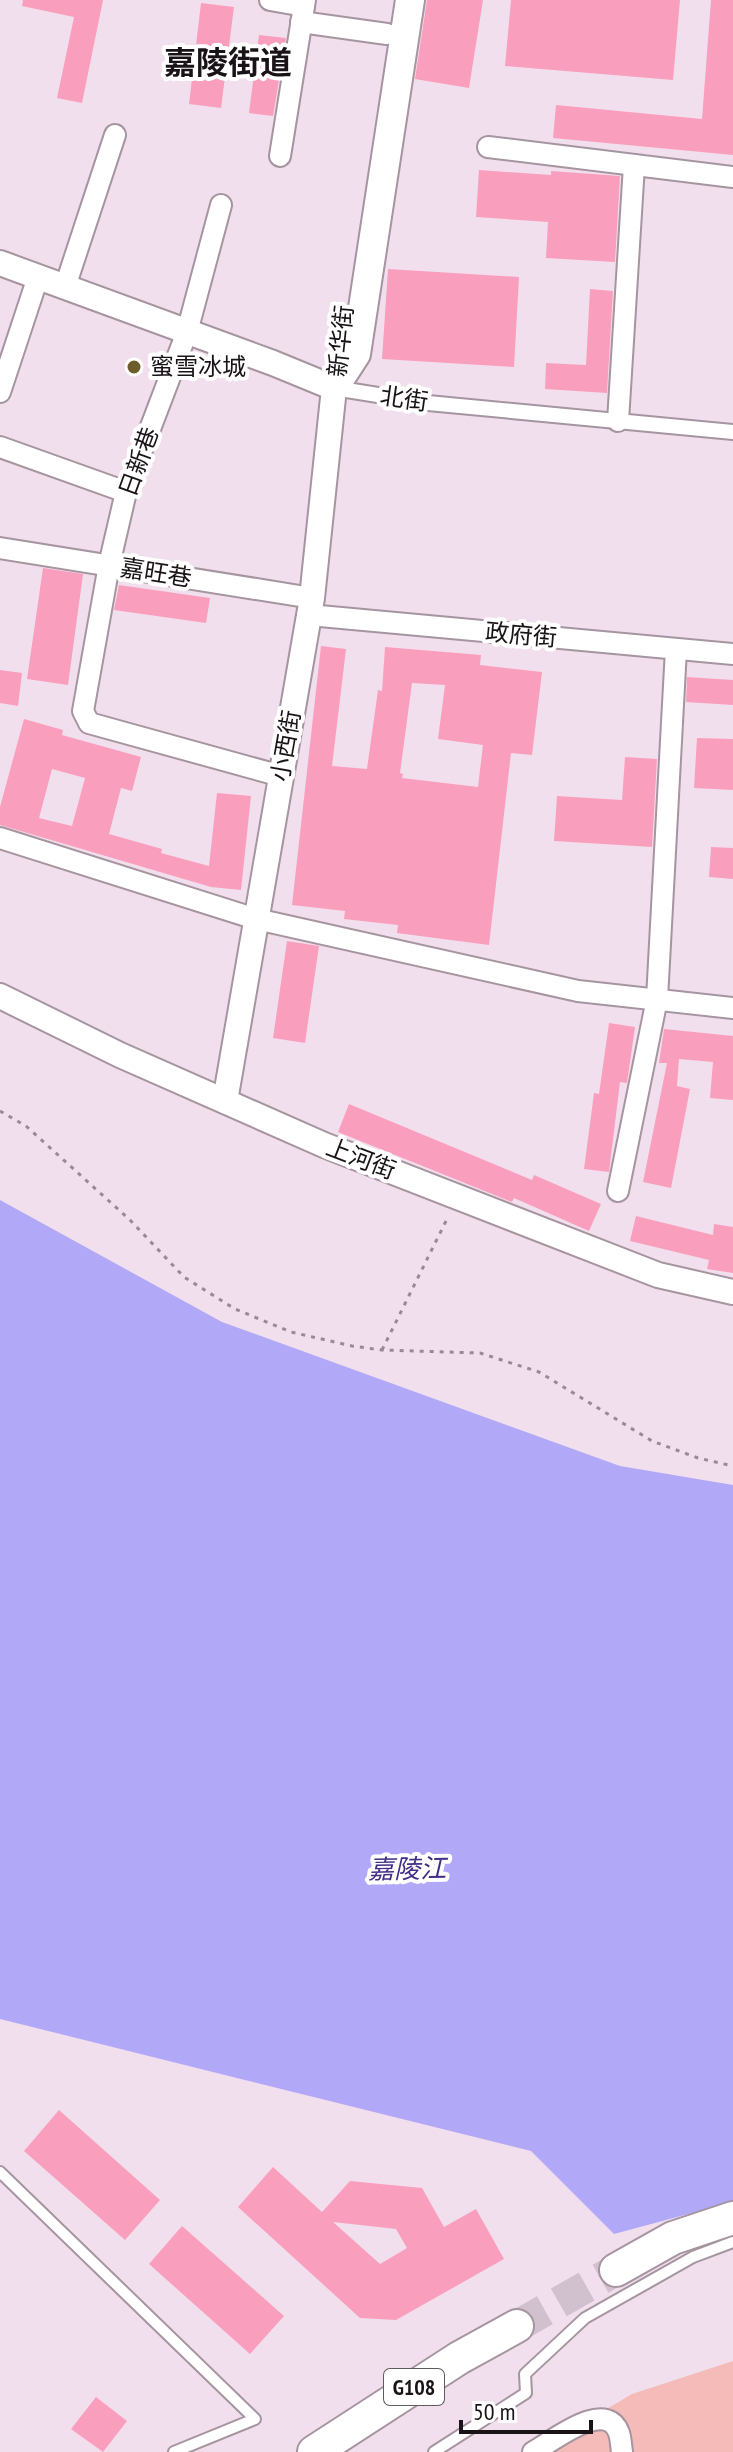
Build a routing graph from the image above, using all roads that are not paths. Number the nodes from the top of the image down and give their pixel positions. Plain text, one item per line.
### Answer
1 (270, 0) edge
2 (392, 0) edge
3 (410, 0) edge
4 (303, 9) edge
5 (387, 34) junction
6 (115, 135) dead end
7 (488, 147) dead end
8 (280, 156) dead end
9 (634, 165) junction
10 (733, 177) edge
11 (221, 205) dead end
12 (0, 263) edge
13 (38, 277) junction
14 (65, 287) junction
15 (187, 332) junction
16 (334, 388) junction
17 (0, 392) edge
18 (618, 421) junction
19 (733, 432) edge
20 (0, 447) edge
21 (126, 492) junction
22 (0, 548) edge
23 (109, 565) junction
24 (310, 607) junction
25 (676, 649) junction
26 (733, 654) edge
27 (281, 776) junction
28 (0, 838) edge
29 (256, 919) junction
30 (0, 996) edge
31 (657, 999) junction
32 (733, 1008) edge
33 (225, 1101) junction
34 (618, 1191) dead end
35 (733, 1292) edge
36 (0, 2172) edge
37 (733, 2218) edge
38 (733, 2242) edge
39 (616, 2270) tunnel mouth
40 (517, 2326) tunnel mouth
41 (174, 2452) edge
42 (314, 2452) edge
43 (434, 2452) edge
44 (533, 2452) edge
45 (622, 2452) edge

1 - 4 street
2 - 5 main road, 新华街
3 - 16 main road, 新华街
4 - 5 street
4 - 8 street
5 - 16 main road, 新华街
6 - 14 street
7 - 9 street
9 - 10 street
9 - 18 street
11 - 15 street, 日新巷
12 - 13 street, 北街
13 - 14 street, 北街
13 - 17 street
14 - 15 street, 北街
15 - 16 street, 北街
15 - 21 street, 日新巷
16 - 18 street, 北街
16 - 24 street, 小西街
18 - 19 street, 北街
20 - 21 street
21 - 23 street, 日新巷
22 - 23 street, 嘉旺巷
23 - 24 street, 嘉旺巷
23 - 27 street, 日新巷
24 - 25 street, 政府街
24 - 27 street, 小西街
25 - 26 street, 政府街
25 - 31 street
27 - 29 street, 小西街
28 - 29 street
29 - 31 street
29 - 33 street, 小西街
30 - 33 street, 上河街
31 - 32 street
31 - 34 street
33 - 35 street, 上河街
36 - 41 lane
37 - 39 highway
38 - 43 lane
40 - 42 highway, G108
44 - 45 street

